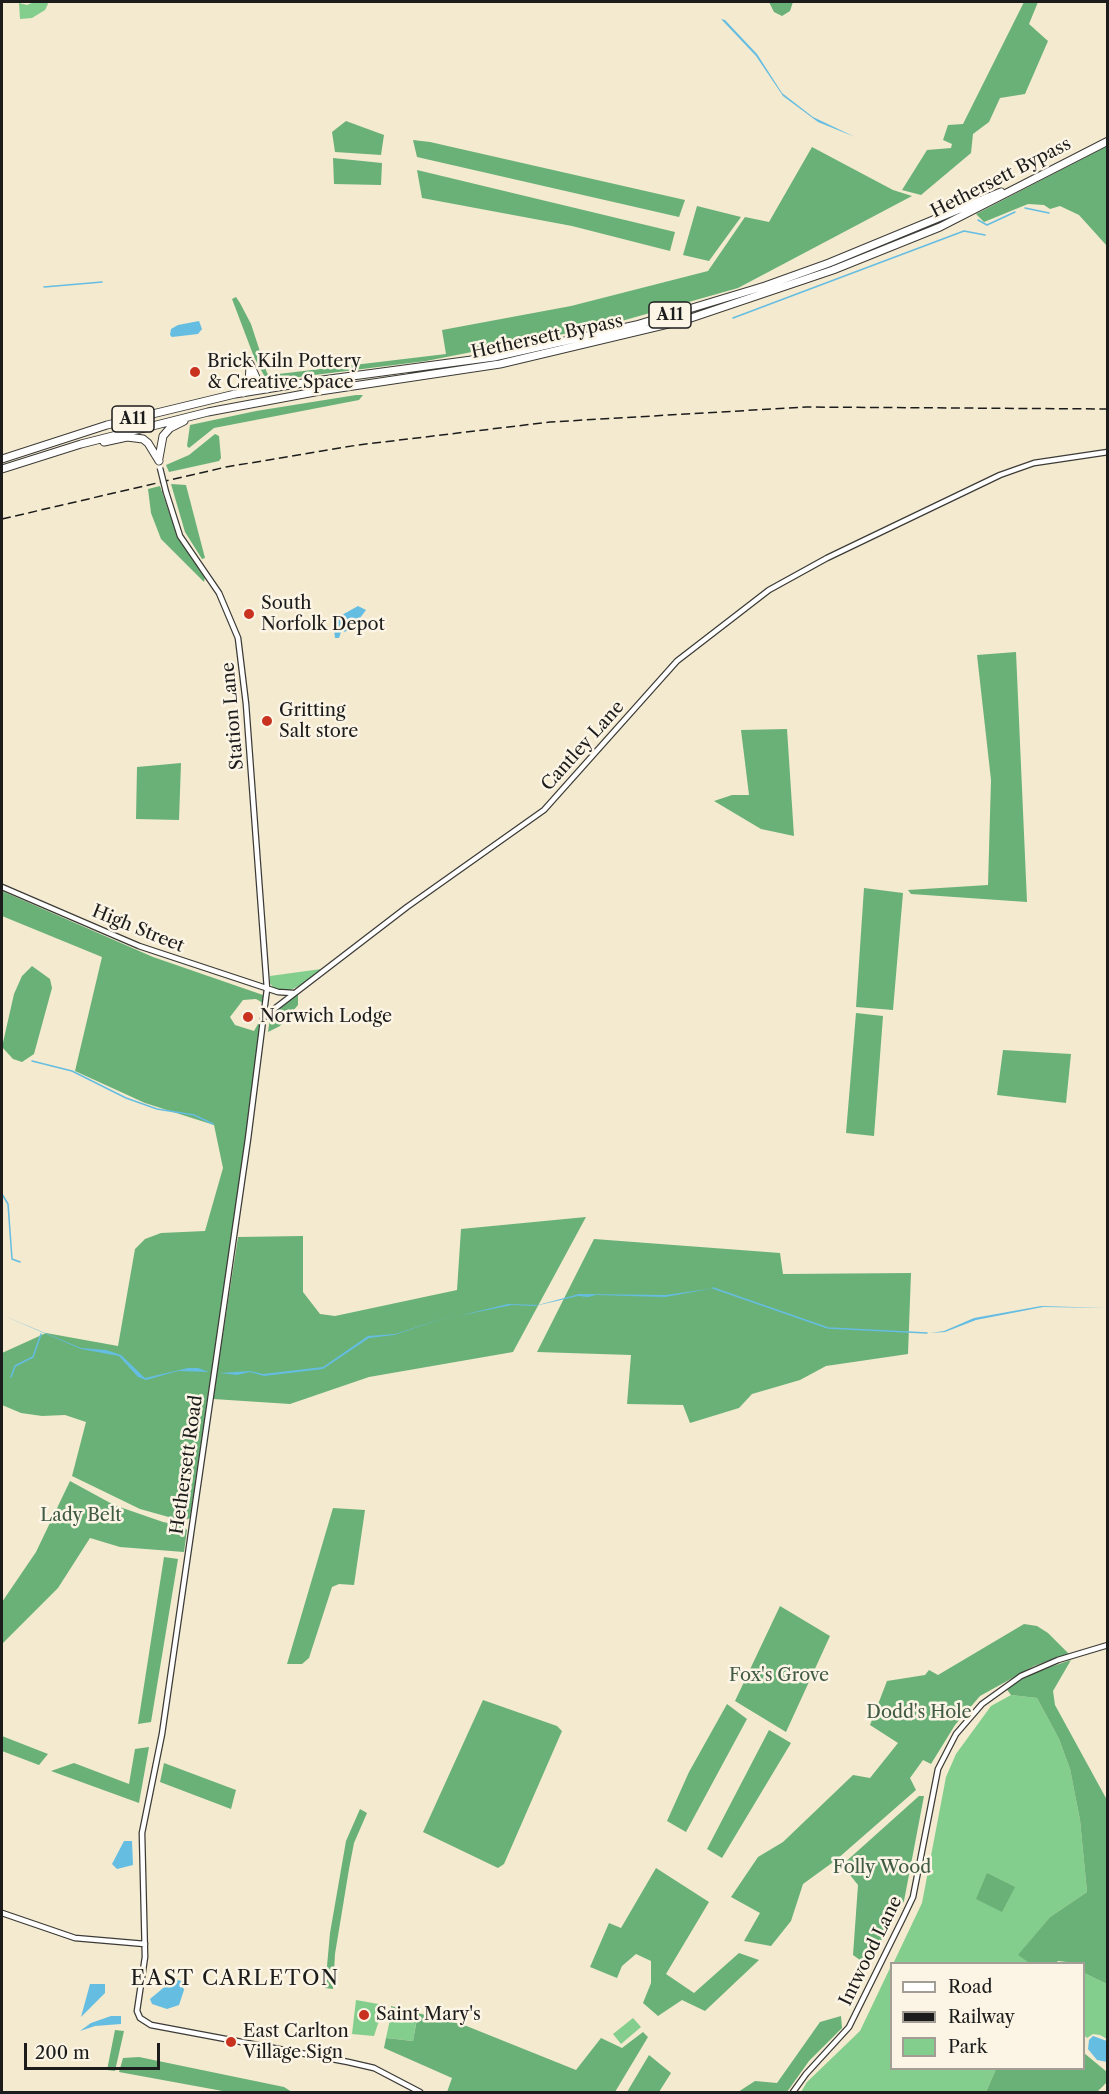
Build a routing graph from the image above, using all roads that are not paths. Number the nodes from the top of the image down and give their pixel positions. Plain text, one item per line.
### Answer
1 (1107, 139) edge
2 (267, 389) junction
3 (243, 393) junction
4 (208, 412) junction
5 (81, 444) junction
6 (1107, 452) edge
7 (2, 459) edge
8 (160, 464) junction
9 (2, 469) edge
10 (2, 887) edge
11 (267, 989) junction
12 (293, 993) junction
13 (265, 1016) junction
14 (1107, 1645) edge
15 (2, 1913) edge
16 (145, 1944) junction
17 (420, 2092) edge
18 (793, 2092) edge

1 - 2 highway, Hethersett Bypass / A11
1 - 4 highway, Hethersett Bypass / A11
2 - 3 highway, Hethersett Bypass / A11
2 - 3 highway
3 - 7 highway, Hethersett Bypass / A11
4 - 5 highway, Hethersett Bypass / A11
4 - 8 highway, A11
5 - 8 highway, A11
5 - 9 highway, Hethersett Bypass / A11
6 - 12 street, Cantley Lane
8 - 11 street, Station Lane, bridge
10 - 11 street, High Street
11 - 12 street
11 - 13 street, Hethersett Road
12 - 13 street, Cantley Lane
13 - 16 street, Hethersett Road
14 - 18 street, Intwood Lane
15 - 16 street
16 - 17 street, Hethersett Road

